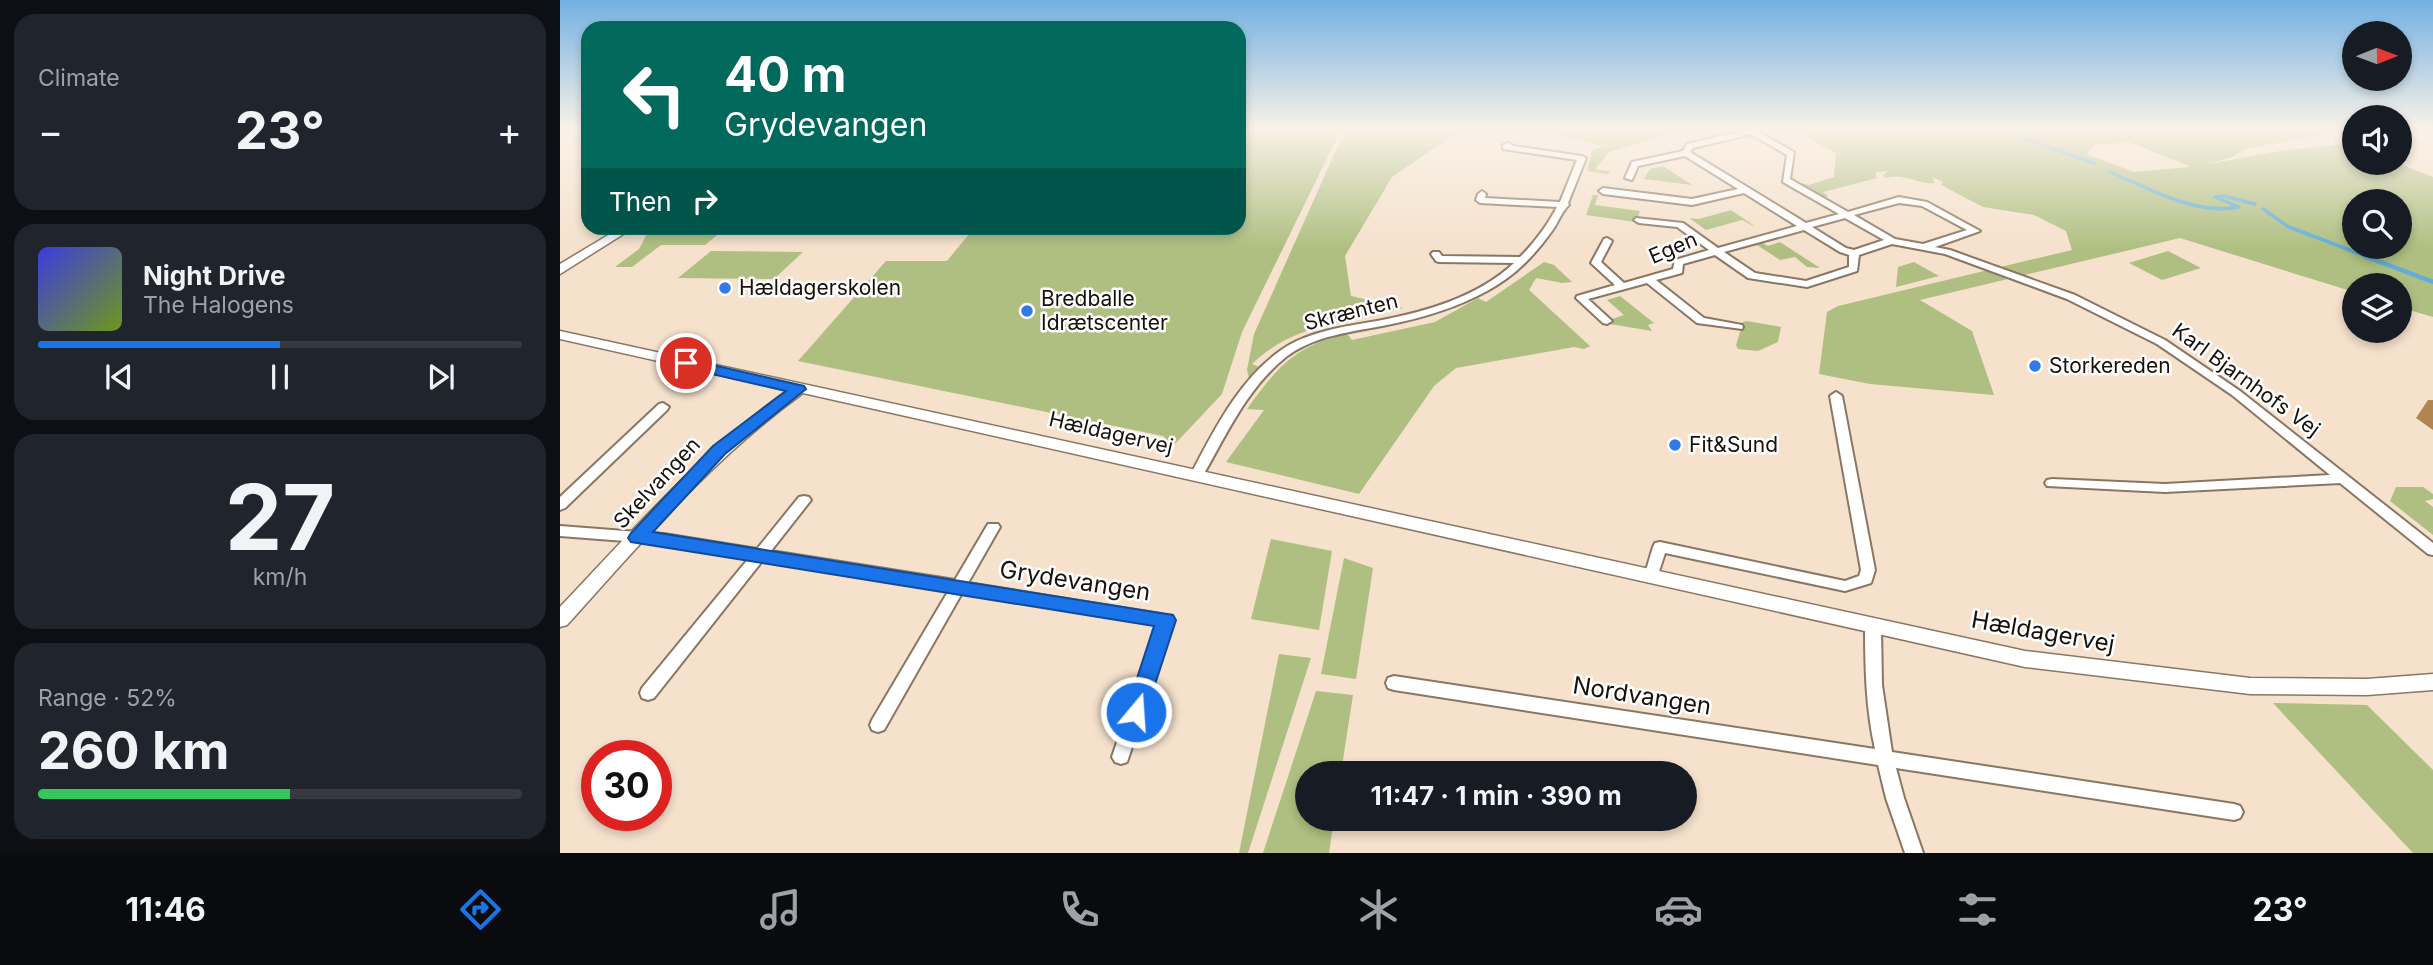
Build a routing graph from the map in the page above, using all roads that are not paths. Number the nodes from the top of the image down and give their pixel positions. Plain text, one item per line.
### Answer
1 (1578, 170) edge
2 (1632, 170) edge
3 (1713, 170) edge
4 (1788, 170) edge
5 (1629, 177) dead end
6 (1745, 190) junction
7 (1603, 191) dead end
8 (1482, 194) dead end
9 (1565, 205) junction
10 (1845, 215) junction
11 (1639, 220) dead end
12 (1804, 227) junction
13 (616, 235) edge
14 (1607, 241) dead end
15 (1892, 241) junction
16 (1924, 247) junction
17 (1716, 251) junction
18 (1854, 253) junction
19 (1436, 254) dead end
20 (1525, 260) junction
21 (560, 270) edge
22 (1648, 279) junction
23 (1622, 286) junction
24 (1608, 321) dead end
25 (1738, 327) dead end
26 (560, 335) edge
27 (799, 389) junction
28 (1836, 396) dead end
29 (663, 407) dead end
30 (1196, 477) junction
31 (2345, 478) junction
32 (2052, 484) dead end
33 (804, 500) dead end
34 (560, 505) edge
35 (993, 527) dead end
36 (560, 531) edge
37 (637, 538) junction
38 (2433, 550) edge
39 (759, 555) junction
40 (1651, 577) junction
41 (958, 588) junction
42 (560, 620) edge
43 (1873, 627) junction
44 (2433, 682) edge
45 (1394, 683) dead end
46 (648, 693) dead end
47 (878, 725) dead end
48 (1121, 757) dead end
49 (1883, 757) junction
50 (2234, 812) dead end
51 (1914, 853) edge

1 - 9 street, Skrænten
2 - 5 street
3 - 6 street
4 - 10 street
6 - 7 street
6 - 12 street
8 - 9 street
9 - 20 street, Skrænten
10 - 12 street, Egen
10 - 15 street
10 - 16 street, Egen
11 - 17 street, Egen
12 - 17 street, Egen
12 - 18 street
13 - 21 street
14 - 23 street
15 - 16 street, Karl Bjarnhofs Vej
15 - 18 street
16 - 31 street, Karl Bjarnhofs Vej
17 - 18 street
17 - 22 street, Egen
19 - 20 street
20 - 30 street, Skrænten
22 - 23 street, Egen
22 - 25 street
23 - 24 street, Egen
26 - 27 street, Hældagervej
27 - 30 street, Hældagervej
27 - 37 street, Skelvangen
28 - 40 street
29 - 34 street
30 - 40 street, Hældagervej
31 - 32 street
31 - 38 street, Karl Bjarnhofs Vej
33 - 39 street
35 - 41 street, Grydevangen
36 - 37 street, Grydevangen
37 - 39 street, Grydevangen
37 - 42 street, Skelvangen
39 - 41 street, Grydevangen
39 - 46 street
40 - 43 street, Hældagervej
41 - 47 street, Grydevangen
41 - 48 street, Grydevangen
43 - 44 street, Hældagervej
43 - 49 street
45 - 49 street, Nordvangen
49 - 50 street, Nordvangen
49 - 51 street

